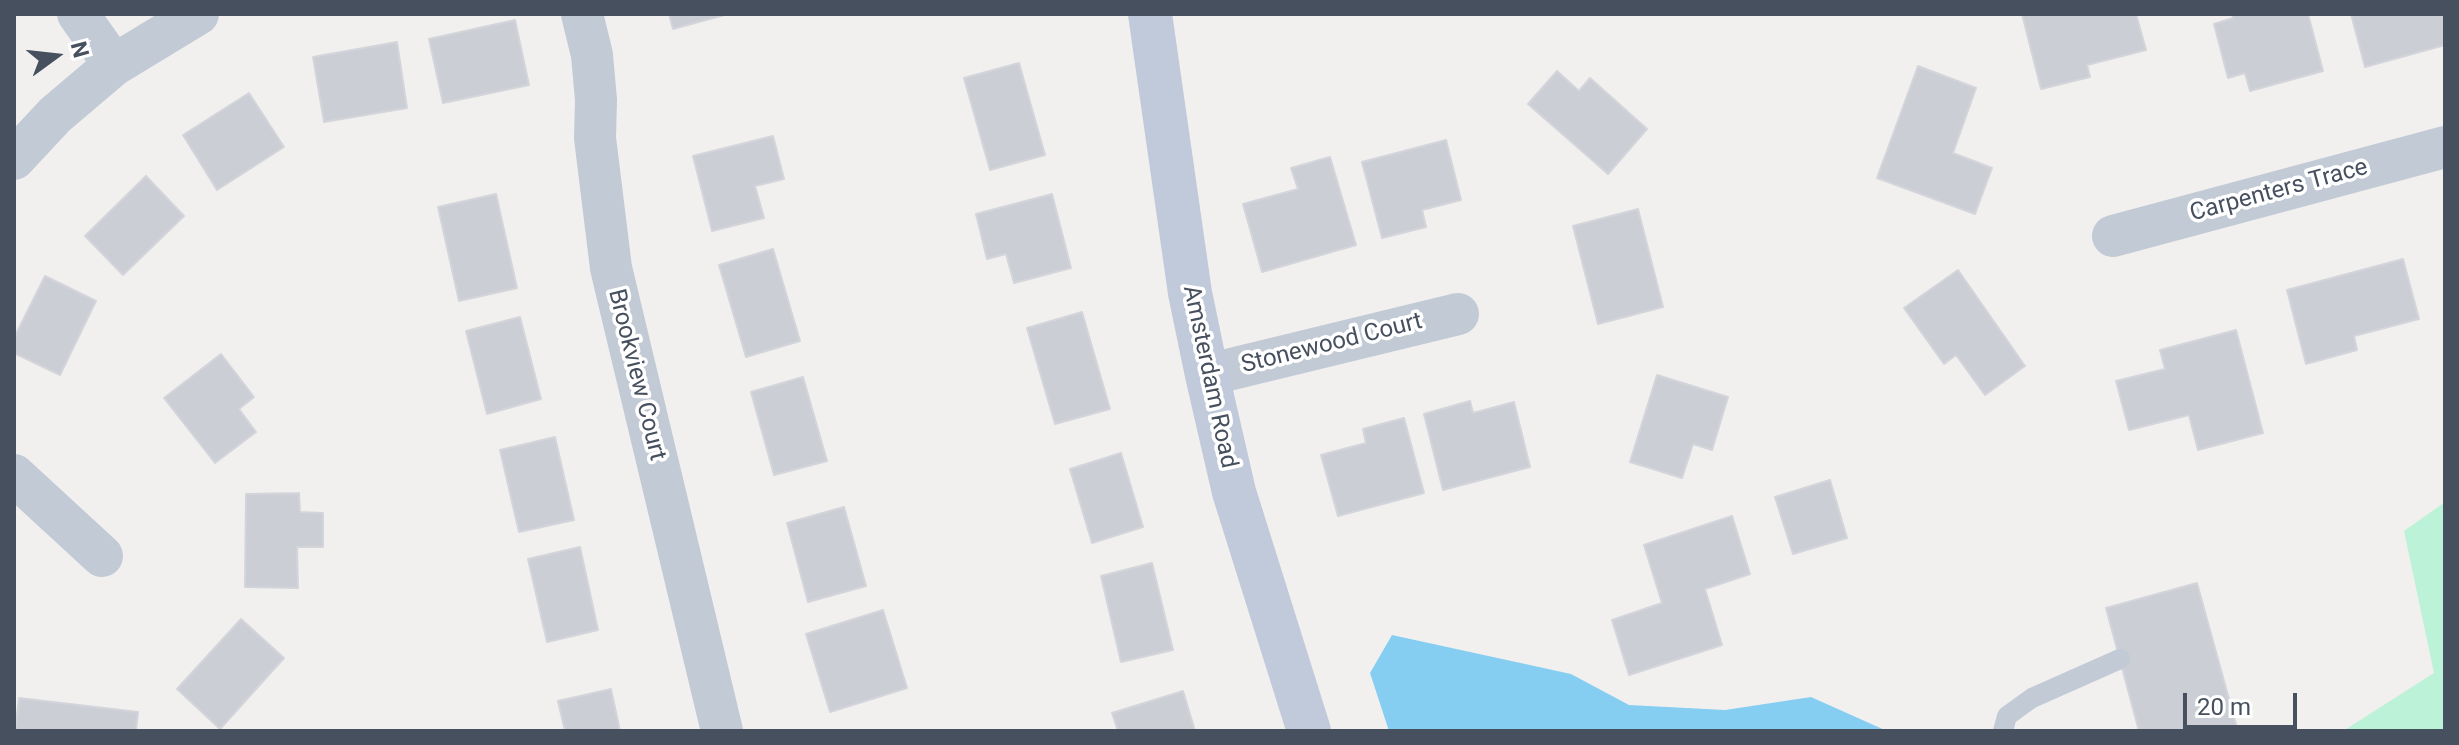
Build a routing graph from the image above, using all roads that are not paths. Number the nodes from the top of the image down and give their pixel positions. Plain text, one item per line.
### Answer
1 (78, 14) edge
2 (198, 14) edge
3 (582, 14) edge
4 (1150, 14) edge
5 (114, 65) junction
6 (2445, 147) edge
7 (14, 159) edge
8 (2113, 236) dead end
9 (1458, 314) dead end
10 (1207, 375) junction
11 (14, 475) edge
12 (102, 556) dead end
13 (2120, 659) dead end
14 (722, 731) edge
15 (1309, 731) edge
16 (2003, 731) edge

1 - 5 street
2 - 5 street
3 - 14 street, Brookview Court
4 - 10 main road, Amsterdam Road
5 - 7 street
6 - 8 street, Carpenters Trace
9 - 10 street, Stonewood Court
10 - 15 main road, Amsterdam Road
11 - 12 street
13 - 16 lane

